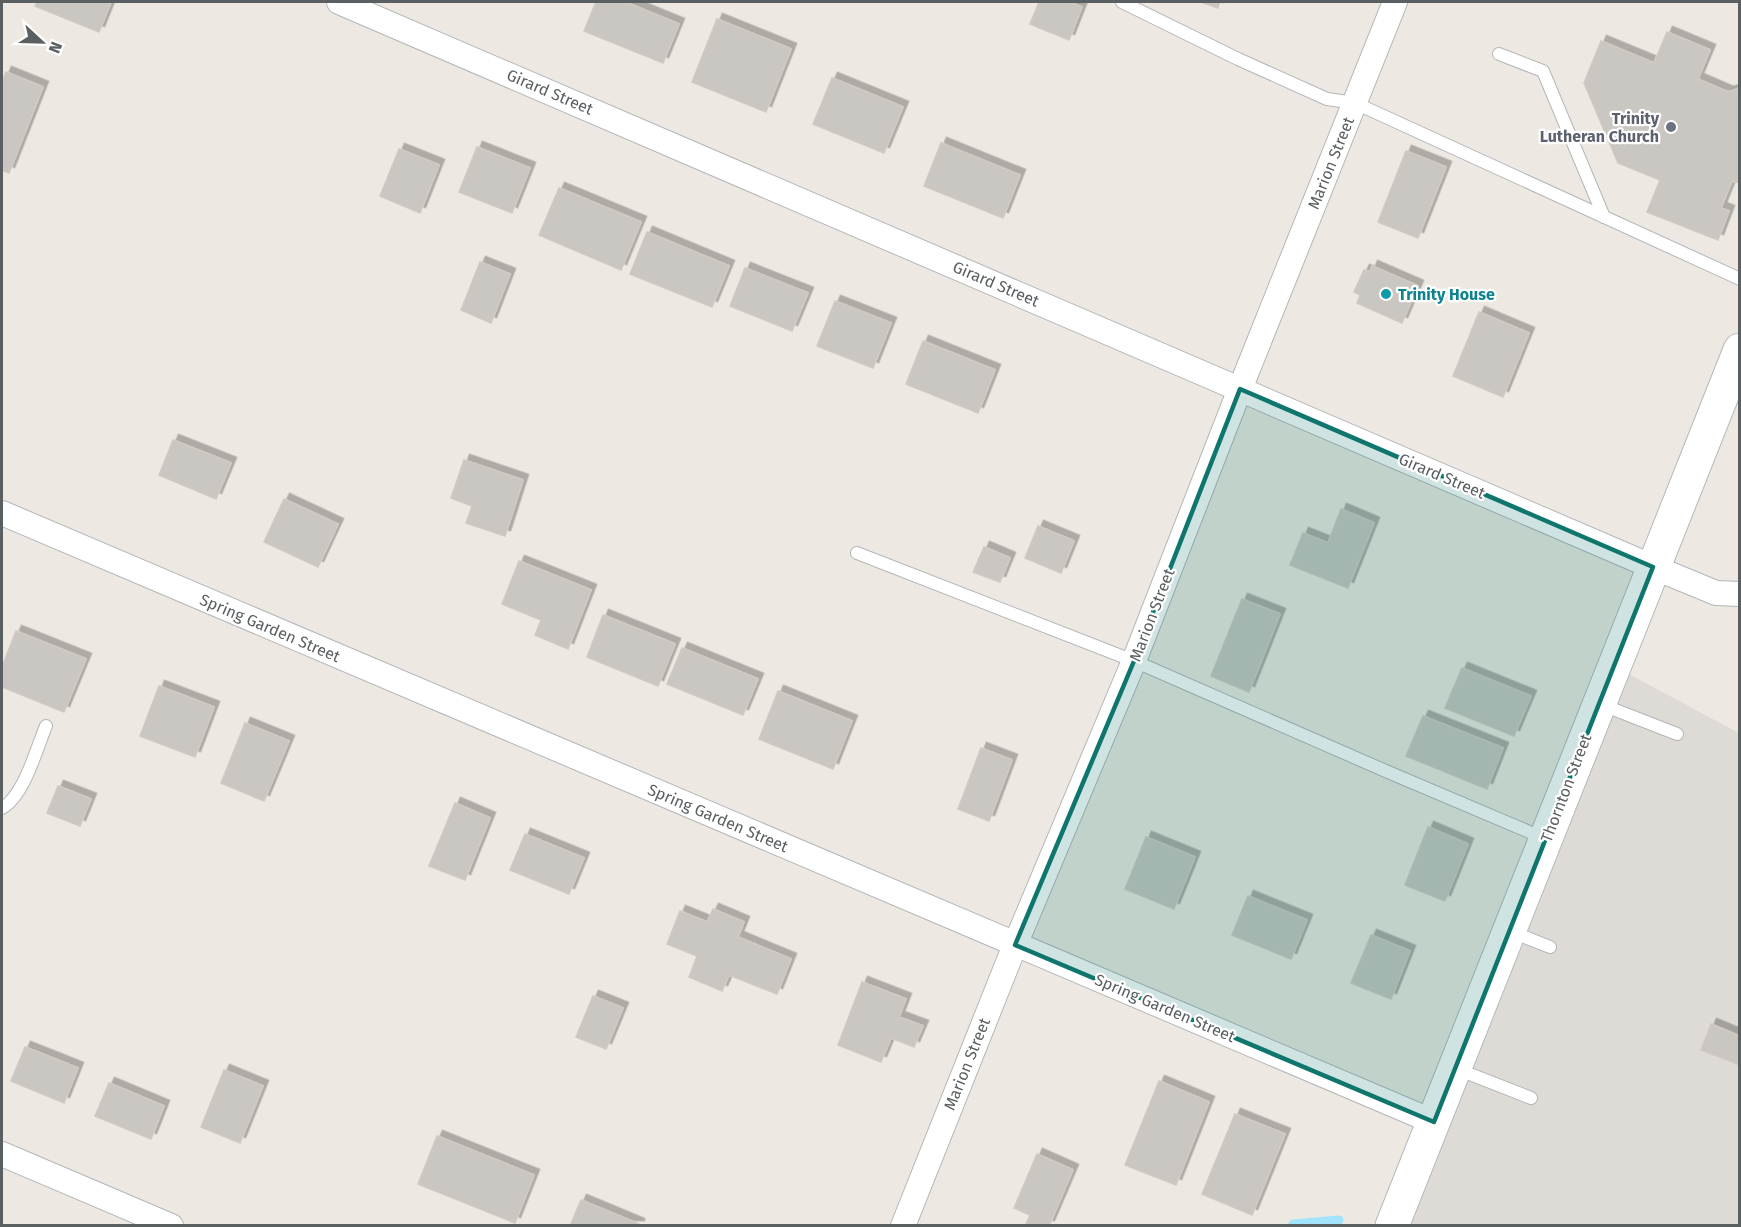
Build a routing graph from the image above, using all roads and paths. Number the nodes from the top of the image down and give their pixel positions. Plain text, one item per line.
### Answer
1 (339, 2) edge
2 (1122, 2) edge
3 (1395, 2) edge
4 (1498, 54) dead end
5 (1355, 103) junction
6 (1604, 217) junction
7 (1740, 279) edge
8 (1740, 350) edge
9 (1240, 388) junction
10 (2, 513) edge
11 (857, 552) dead end
12 (1653, 567) junction
13 (1740, 594) edge
14 (1134, 661) junction
15 (1599, 704) junction
16 (46, 726) dead end
17 (1677, 734) dead end
18 (2, 808) edge
19 (1546, 839) junction
20 (1510, 931) junction
21 (1015, 945) junction
22 (1550, 947) dead end
23 (1455, 1068) junction
24 (1531, 1098) dead end
25 (1434, 1122) junction
26 (2, 1154) edge
27 (171, 1226) edge
28 (903, 1226) edge
29 (1392, 1226) edge

1 - 9 street, Girard Street
2 - 5 lane
3 - 5 street, Marion Street
4 - 6 lane
5 - 6 lane
5 - 9 street, Marion Street
6 - 7 lane
8 - 12 street, Thornton Street
9 - 12 street, Girard Street
9 - 14 street, Marion Street
10 - 21 street, Spring Garden Street
11 - 14 lane
12 - 13 street, Girard Street
12 - 15 street, Thornton Street
14 - 19 lane
14 - 21 street, Marion Street
15 - 17 lane
15 - 19 street, Thornton Street
16 - 18 lane
19 - 20 street, Thornton Street
20 - 22 lane
20 - 23 street, Thornton Street
21 - 25 street, Spring Garden Street
21 - 28 street, Marion Street
23 - 24 lane
23 - 25 street, Thornton Street
25 - 29 street, Thornton Street
26 - 27 street

